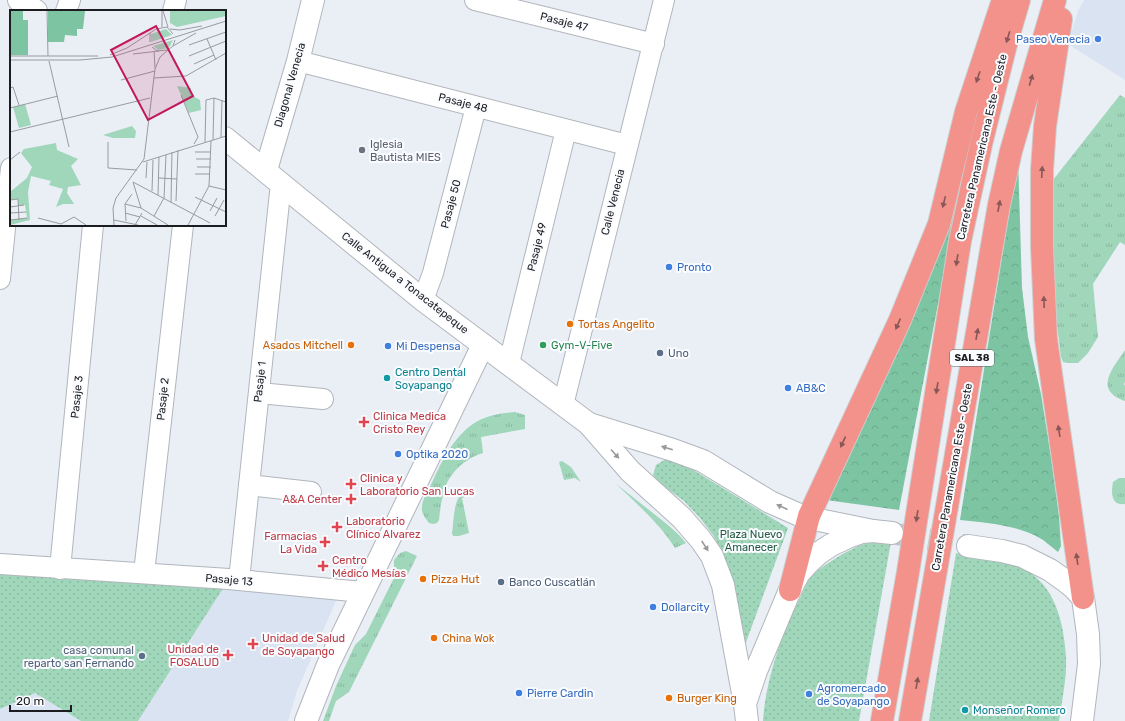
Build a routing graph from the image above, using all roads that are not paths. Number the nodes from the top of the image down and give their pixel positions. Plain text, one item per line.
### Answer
1 (70, 0) edge
2 (176, 0) edge
3 (313, 0) edge
4 (475, 0) edge
5 (664, 0) edge
6 (1003, 0) edge
7 (1019, 0) edge
8 (1055, 0) edge
9 (1064, 0) edge
10 (66, 10) edge
11 (173, 10) edge
12 (654, 44) junction
13 (298, 61) junction
14 (476, 106) junction
15 (566, 130) junction
16 (226, 139) edge
17 (627, 146) junction
18 (273, 177) junction
19 (10, 178) edge
20 (93, 226) edge
21 (183, 226) edge
22 (0, 278) edge
23 (423, 300) junction
24 (483, 345) junction
25 (509, 363) junction
26 (259, 393) junction
27 (323, 399) dead end
28 (563, 405) junction
29 (589, 424) junction
30 (249, 485) junction
31 (311, 492) dead end
32 (809, 518) junction
33 (968, 546) tunnel mouth
34 (0, 564) edge
35 (60, 569) junction
36 (144, 574) junction
37 (239, 580) junction
38 (790, 590) junction
39 (362, 592) junction
40 (1083, 598) junction
41 (746, 712) edge
42 (306, 721) edge
43 (882, 721) edge
44 (910, 721) edge
45 (1082, 721) edge

1 - 10 street
2 - 11 street
3 - 13 main road, Diagonal Venecia
4 - 12 street, Pasaje 47
5 - 12 street, Calle Venecia
6 -> 32 highway
7 -> 43 highway, Carretera Panamericana Este - Oeste / SAL 38
44 -> 8 highway, Carretera Panamericana Este - Oeste / SAL 38
40 -> 9 highway
12 - 17 street, Calle Venecia
13 - 14 street, Pasaje 48
13 - 18 main road, Diagonal Venecia
14 - 15 street, Pasaje 48
14 - 23 street, Pasaje 50
15 - 17 street, Pasaje 48
15 - 25 street, Pasaje 49
16 - 18 main road, Calle Antigua a Tonacatepeque
17 - 28 street, Calle Venecia
18 - 23 main road, Calle Antigua a Tonacatepeque
18 - 26 street, Pasaje 1
19 - 22 street
20 - 35 street, Pasaje 3
21 - 36 street, Pasaje 2
23 - 24 main road, Calle Antigua a Tonacatepeque
24 - 25 main road, Calle Antigua a Tonacatepeque
24 - 39 main road
25 - 28 main road, Calle Antigua a Tonacatepeque
26 - 27 street
26 - 30 street, Pasaje 1
28 - 29 main road, Calle Antigua a Tonacatepeque
32 -> 29 main road, Calle Antigua a Tonacatepeque
29 -> 41 main road, Calle Antigua a Tonacatepeque
30 - 31 street
30 - 37 street, Pasaje 1
32 - 38 highway
32 - 38 main road, Calle Antigua a Tonacatepeque
33 - 40 main road
34 - 35 street, Pasaje 13
35 - 36 street, Pasaje 13
36 - 37 street, Pasaje 13
37 - 39 street, Pasaje 13
38 - 41 main road
39 - 42 main road
40 - 45 main road

